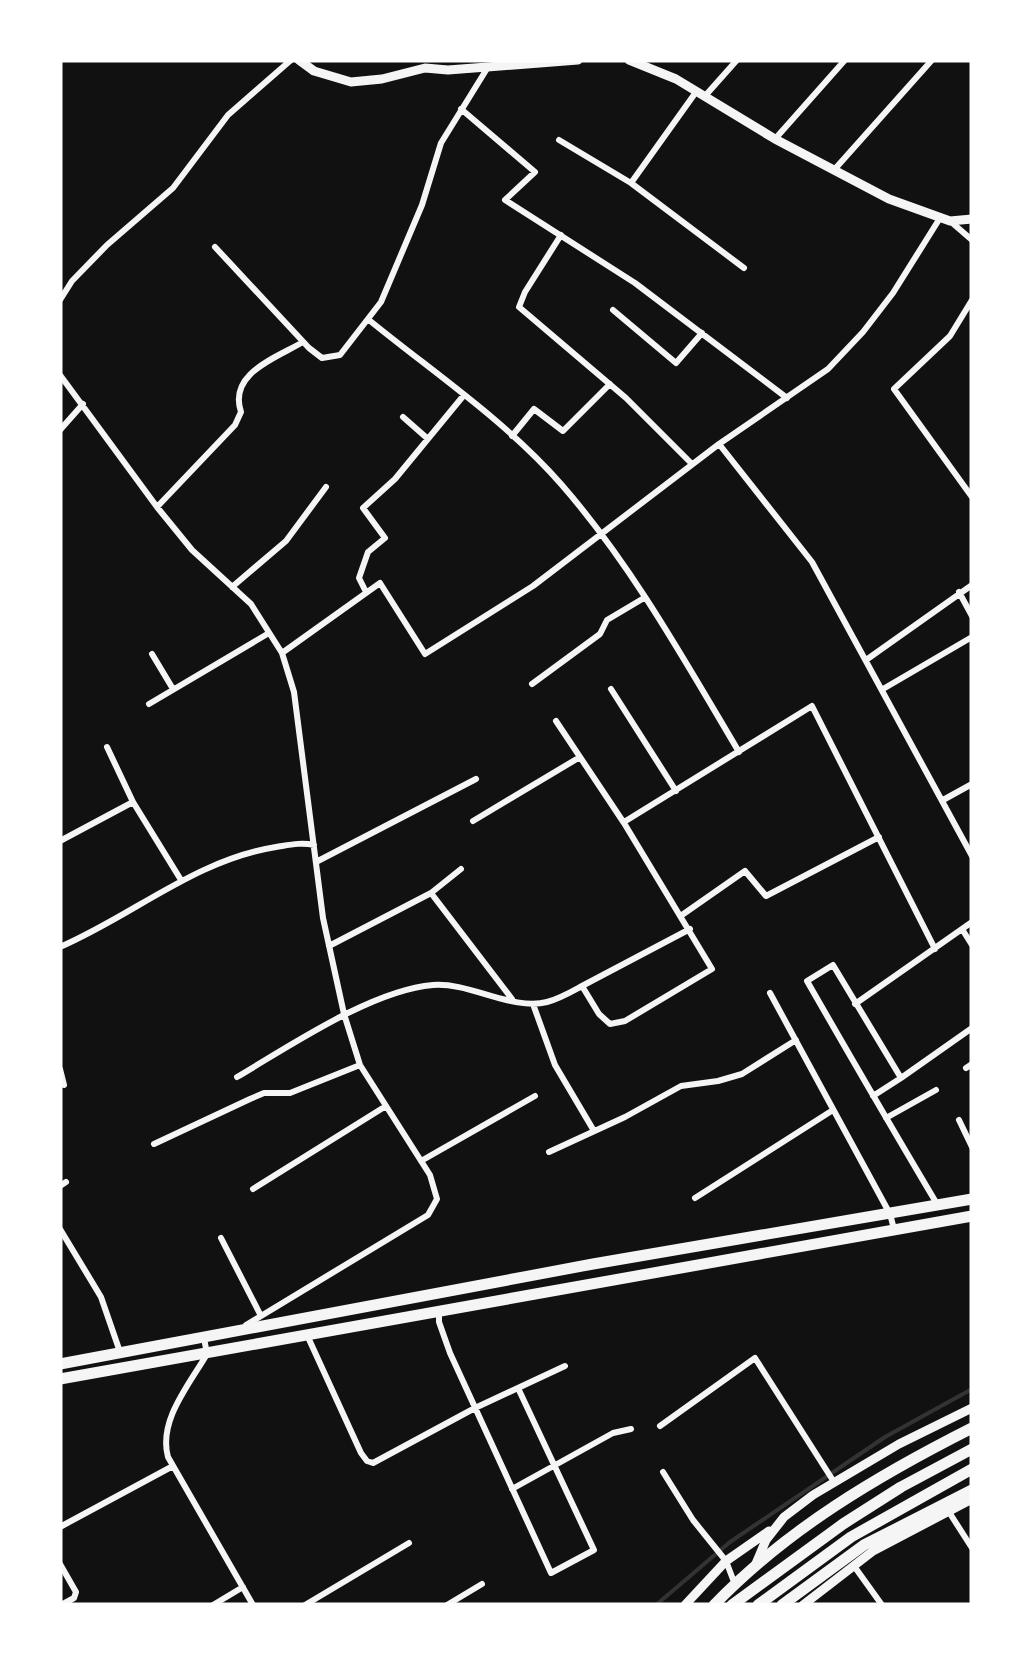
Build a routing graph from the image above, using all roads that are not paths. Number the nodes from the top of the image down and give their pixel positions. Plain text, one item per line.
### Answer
1 (295, 60) edge
2 (578, 60) edge
3 (630, 60) edge
4 (736, 60) edge
5 (845, 60) edge
6 (932, 60) edge
7 (644, 63) edge
8 (468, 64) edge
9 (488, 66) junction
10 (701, 93) junction
11 (461, 110) junction
12 (775, 138) junction
13 (559, 140) dead end
14 (834, 170) junction
15 (631, 183) junction
16 (972, 219) edge
17 (945, 220) junction
18 (560, 235) junction
19 (972, 240) edge
20 (214, 248) dead end
21 (744, 268) dead end
22 (63, 290) edge
23 (60, 300) edge
24 (972, 300) edge
25 (613, 310) dead end
26 (369, 320) junction
27 (702, 333) junction
28 (303, 342) junction
29 (60, 375) edge
30 (610, 384) junction
31 (464, 395) junction
32 (787, 398) junction
33 (83, 404) junction
34 (403, 417) dead end
35 (60, 430) edge
36 (512, 436) junction
37 (428, 440) junction
38 (719, 444) junction
39 (692, 464) junction
40 (326, 487) dead end
41 (972, 497) edge
42 (157, 507) junction
43 (600, 534) junction
44 (972, 585) edge
45 (232, 586) junction
46 (366, 592) junction
47 (959, 592) junction
48 (644, 598) junction
49 (972, 616) edge
50 (269, 633) junction
51 (972, 637) edge
52 (282, 653) junction
53 (152, 654) dead end
54 (866, 660) junction
55 (532, 684) dead end
56 (883, 688) junction
57 (612, 689) dead end
58 (174, 690) junction
59 (149, 704) dead end
60 (556, 722) dead end
61 (107, 747) dead end
62 (739, 752) junction
63 (580, 757) junction
64 (476, 779) dead end
65 (972, 784) edge
66 (676, 790) junction
67 (943, 800) junction
68 (133, 802) junction
69 (473, 821) dead end
70 (624, 822) junction
71 (879, 837) junction
72 (60, 841) edge
73 (314, 845) junction
74 (972, 856) edge
75 (316, 862) junction
76 (461, 869) dead end
77 (181, 880) junction
78 (431, 893) junction
79 (682, 915) junction
80 (972, 922) edge
81 (690, 930) junction
82 (962, 930) junction
83 (972, 945) edge
84 (329, 946) junction
85 (60, 947) edge
86 (935, 949) junction
87 (582, 986) junction
88 (770, 993) dead end
89 (513, 1000) junction
90 (533, 1004) junction
91 (855, 1004) junction
92 (344, 1014) junction
93 (972, 1028) edge
94 (796, 1040) junction
95 (360, 1065) junction
96 (60, 1069) edge
97 (237, 1076) dead end
98 (901, 1078) junction
99 (64, 1085) dead end
100 (936, 1090) dead end
101 (534, 1096) dead end
102 (873, 1096) junction
103 (386, 1106) junction
104 (834, 1110) junction
105 (886, 1118) junction
106 (959, 1120) dead end
107 (594, 1131) junction
108 (154, 1144) dead end
109 (972, 1147) edge
110 (549, 1152) dead end
111 (421, 1161) junction
112 (253, 1189) dead end
113 (695, 1198) dead end
114 (972, 1199) edge
115 (938, 1205) junction
116 (890, 1214) junction
117 (972, 1216) edge
118 (60, 1229) edge
119 (895, 1230) junction
120 (221, 1238) dead end
121 (438, 1310) junction
122 (261, 1316) junction
123 (235, 1332) junction
124 (306, 1334) junction
125 (204, 1338) junction
126 (238, 1347) junction
127 (121, 1353) junction
128 (207, 1354) junction
129 (60, 1364) edge
130 (564, 1366) dead end
131 (60, 1379) edge
132 (518, 1388) junction
133 (475, 1408) junction
134 (972, 1408) edge
135 (660, 1426) dead end
136 (972, 1428) edge
137 (631, 1429) dead end
138 (972, 1449) edge
139 (173, 1466) junction
140 (554, 1466) junction
141 (972, 1469) edge
142 (663, 1472) dead end
143 (834, 1482) junction
144 (512, 1489) junction
145 (972, 1490) edge
146 (972, 1499) edge
147 (950, 1512) junction
148 (778, 1525) junction
149 (60, 1527) edge
150 (409, 1543) dead end
151 (972, 1548) edge
152 (726, 1562) junction
153 (60, 1564) edge
154 (854, 1566) junction
155 (754, 1568) junction
156 (482, 1584) dead end
157 (735, 1584) junction
158 (243, 1587) junction
159 (61, 1605) edge
160 (213, 1605) edge
161 (254, 1605) edge
162 (304, 1605) edge
163 (447, 1605) edge
164 (685, 1605) edge
165 (714, 1605) edge
166 (732, 1605) edge
167 (758, 1605) edge
168 (782, 1605) edge
169 (803, 1605) edge
170 (882, 1605) edge

1 - 8 street
1 - 22 street
2 - 9 street
3 - 7 street
4 - 10 street
5 - 12 street
6 - 14 street
7 - 10 street
8 - 9 street
9 - 11 street
10 - 12 street
10 - 15 street
11 - 18 street
11 - 26 street
12 - 14 street
13 - 15 street
14 - 17 street
15 - 21 street
16 - 17 street
17 - 19 street
17 - 32 street
18 - 27 street
18 - 30 street
20 - 28 street
22 - 23 street
24 - 41 street
25 - 27 street
26 - 28 street
26 - 31 street
27 - 32 street
28 - 42 street
29 - 33 street
30 - 36 street
30 - 39 street
31 - 36 street
31 - 37 street
32 - 38 street
33 - 35 street
33 - 42 street
34 - 37 street
36 - 43 street
37 - 46 street
38 - 39 street
38 - 54 street
39 - 43 street
40 - 45 street
42 - 45 street
43 - 46 street
43 - 48 street
44 - 47 street
45 - 50 street
46 - 52 street
47 - 49 street
47 - 54 street
48 - 55 street
48 - 62 street
50 - 52 street
50 - 58 street
51 - 56 street
52 - 73 street
53 - 58 street
54 - 56 street
56 - 67 street
57 - 66 street
58 - 59 street
60 - 63 street
61 - 68 street
62 - 66 street
62 - 71 street
63 - 69 street
63 - 70 street
64 - 75 street
65 - 67 street
66 - 70 street
67 - 74 street
68 - 72 street
68 - 77 street
70 - 79 street
71 - 79 street
71 - 86 street
73 - 75 street
73 - 77 street
75 - 84 street
76 - 78 street
77 - 85 street
78 - 84 street
78 - 89 street
79 - 81 street
80 - 82 street
81 - 87 street
81 - 87 street
82 - 83 street
82 - 86 street
84 - 92 street
86 - 91 street
87 - 90 street
88 - 94 street
89 - 90 street
89 - 92 street
90 - 107 street
91 - 98 street
91 - 102 street
92 - 95 street
92 - 97 street
93 - 98 street
94 - 104 street
94 - 107 street
95 - 103 street
95 - 108 street
96 - 99 street
98 - 102 street
100 - 105 street
101 - 111 street
102 - 105 street
103 - 111 street
103 - 112 street
104 - 113 street
104 - 116 street
105 - 115 street
106 - 109 street
107 - 110 street
111 - 122 street
114 - 115 main road
115 - 116 main road
116 - 119 street
116 - 123 main road
117 - 119 main road
118 - 127 street
119 - 121 main road
120 - 122 street
121 - 124 main road
121 - 133 street
122 - 123 street
123 - 125 main road
123 - 126 street
124 - 126 main road
124 - 133 street
125 - 127 main road
125 - 128 street
126 - 128 main road
127 - 129 main road
128 - 131 main road
128 - 139 street
130 - 132 street
132 - 133 street
132 - 140 street
133 - 144 street
134 - 143 street
135 - 143 street
136 - 155 main road
137 - 140 street
138 - 166 main road
139 - 149 street
139 - 158 street
140 - 144 street
140 - 144 street
141 - 167 main road
142 - 152 street
143 - 148 street
145 - 168 main road
146 - 147 street
147 - 151 street
147 - 154 street
148 - 152 street
148 - 155 street
150 - 162 street
152 - 157 street
152 - 164 street
153 - 159 street
154 - 169 street
154 - 170 street
155 - 157 main road
156 - 163 street
157 - 165 main road
158 - 160 street
158 - 161 street

